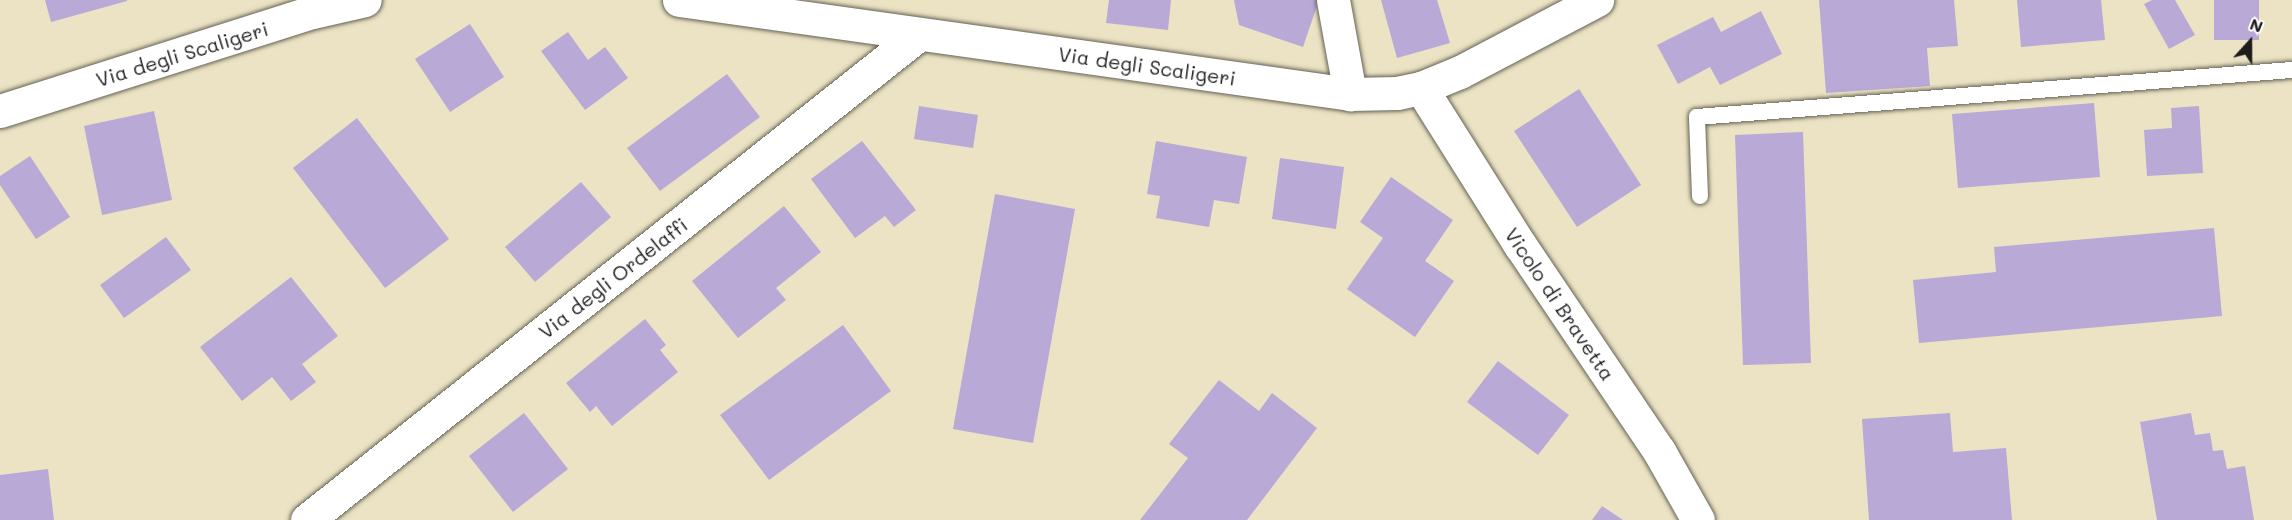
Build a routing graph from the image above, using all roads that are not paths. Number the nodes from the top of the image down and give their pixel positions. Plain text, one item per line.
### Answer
1 (365, 0) edge
2 (679, 0) edge
3 (1334, 0) edge
4 (1597, 0) edge
5 (918, 35) junction
6 (2292, 70) edge
7 (1421, 88) junction
8 (1350, 94) junction
9 (0, 111) edge
10 (1700, 196) dead end
11 (307, 520) edge
12 (1698, 520) edge

1 - 9 street, Via degli Scaligeri
2 - 5 street, Via degli Scaligeri
3 - 8 street
4 - 7 street, Via degli Scaligeri
5 - 8 street, Via degli Scaligeri
5 - 11 street, Via degli Ordelaffi
6 - 10 lane
7 - 8 street, Via degli Scaligeri
7 - 12 street, Vicolo di Bravetta

